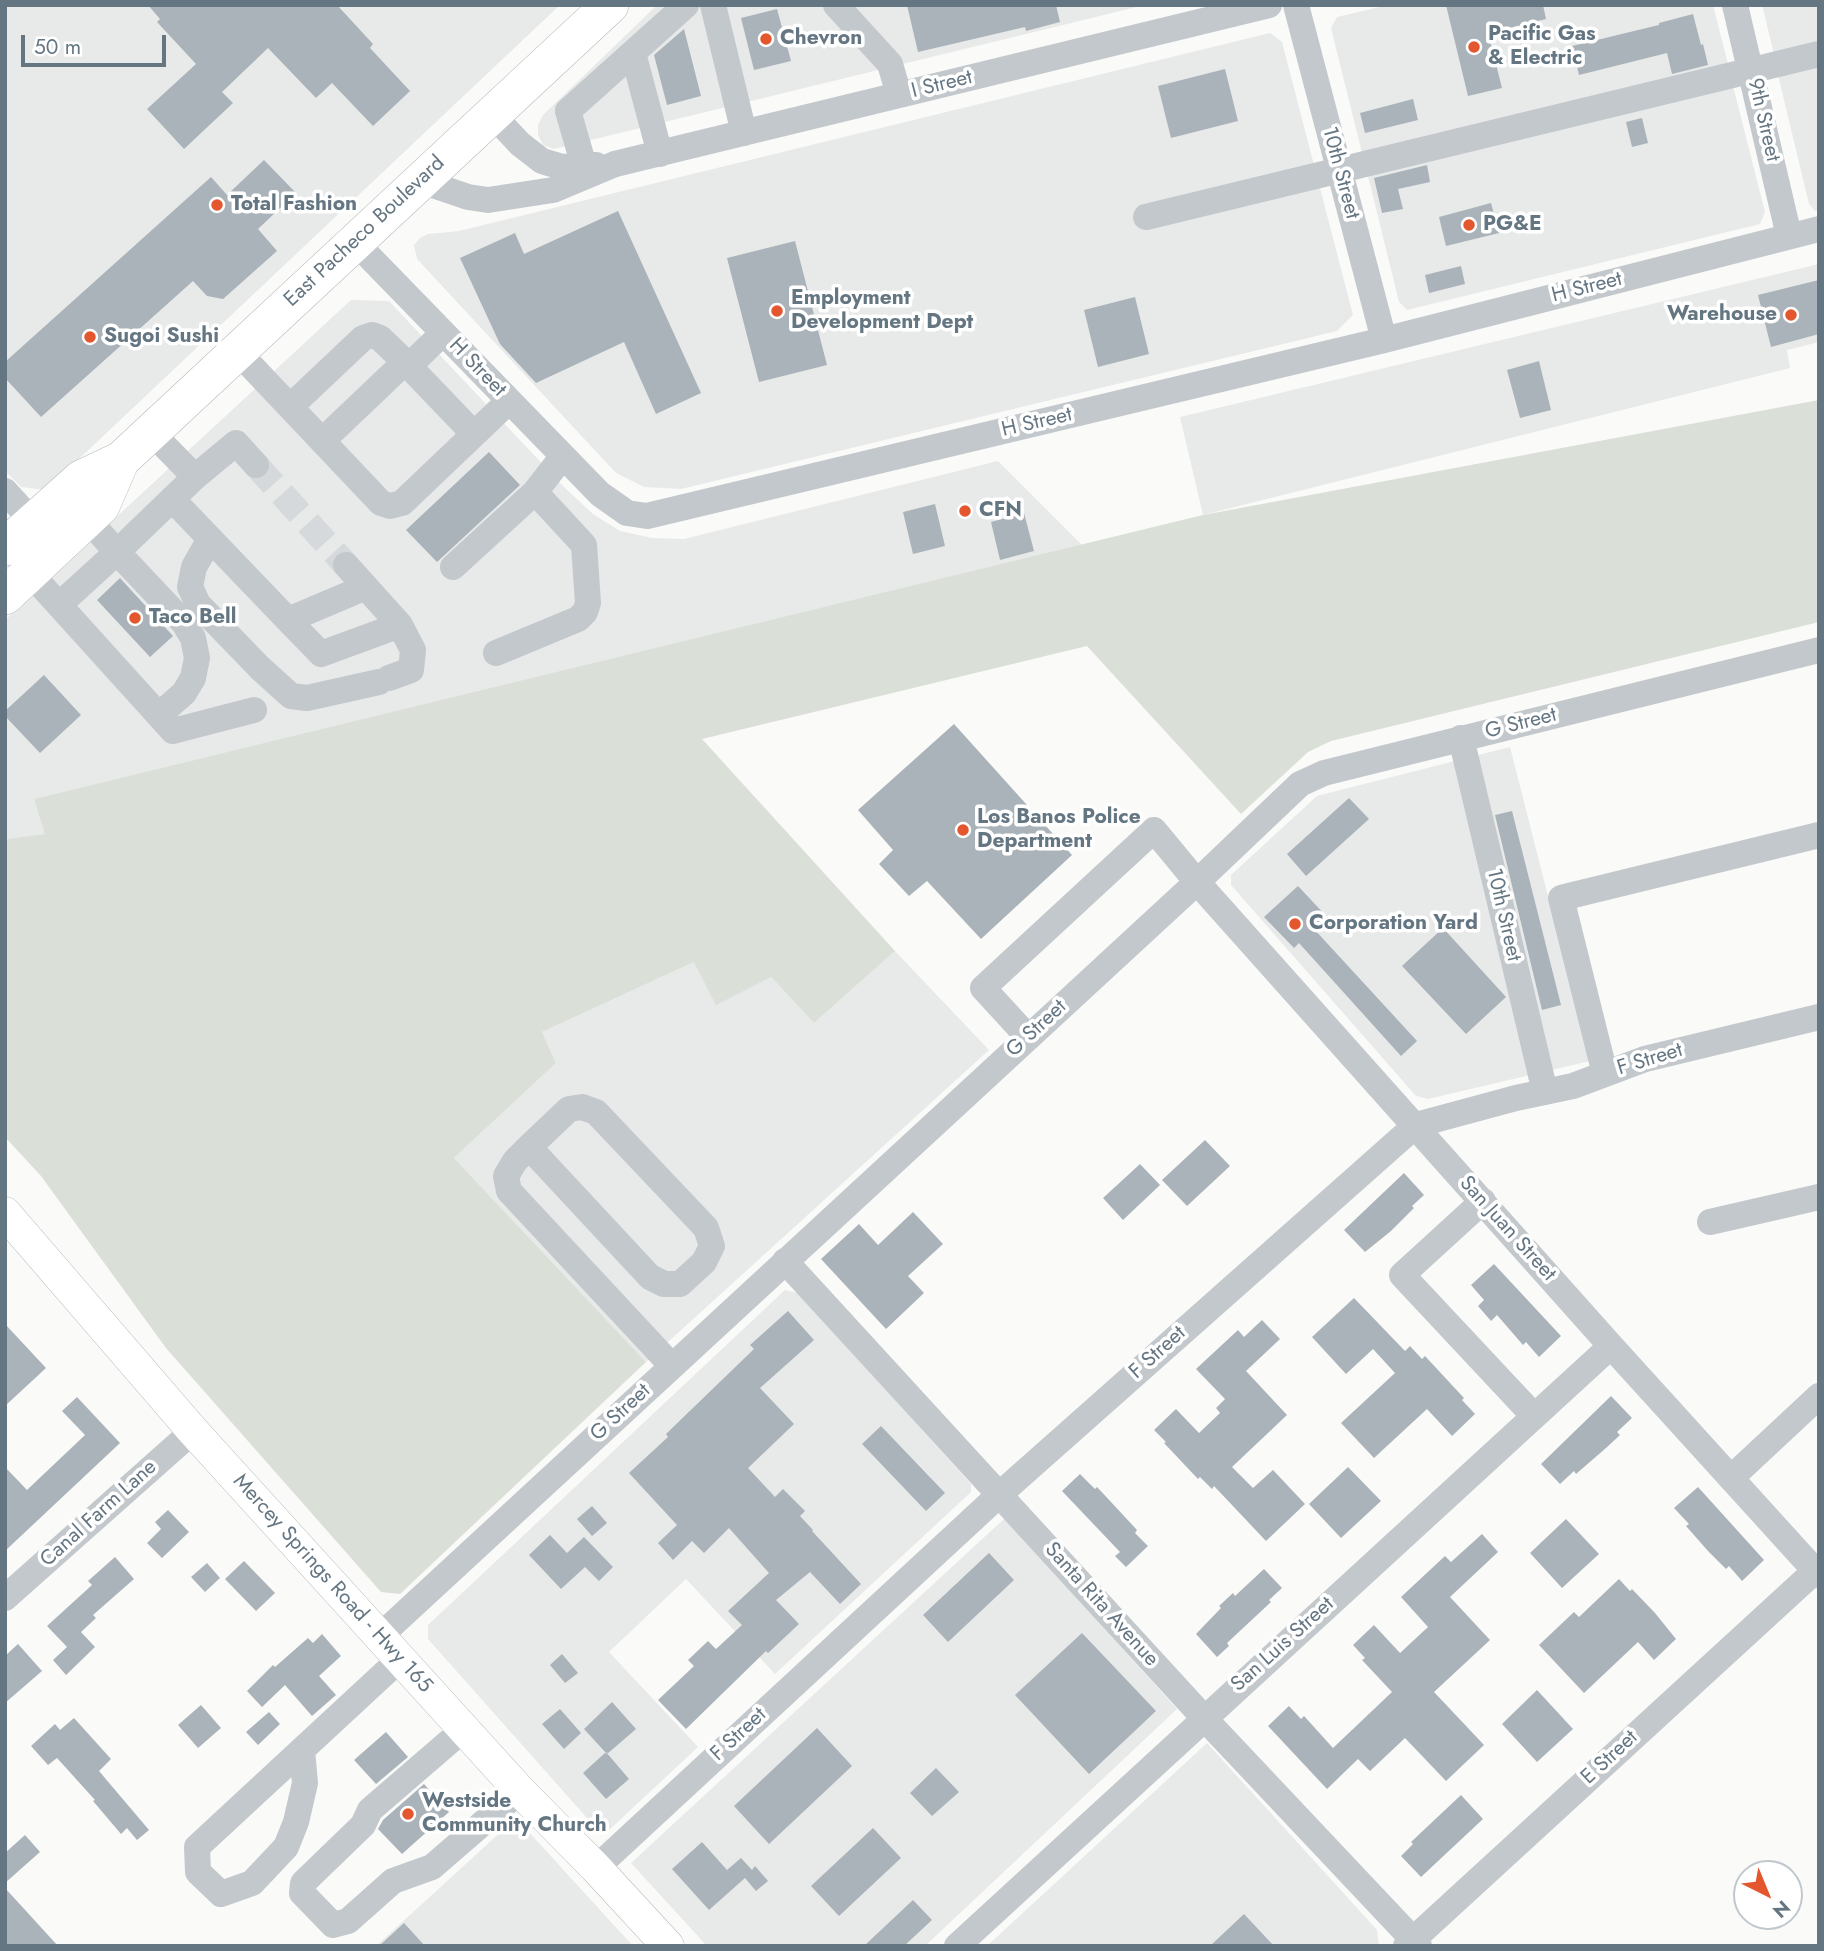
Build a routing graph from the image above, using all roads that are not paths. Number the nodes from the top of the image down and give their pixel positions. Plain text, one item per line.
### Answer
1 (610, 5) edge
2 (686, 5) edge
3 (713, 5) edge
4 (836, 5) edge
5 (1269, 5) edge
6 (1296, 5) edge
7 (1735, 5) edge
8 (633, 53) junction
9 (1819, 54) edge
10 (1752, 70) junction
11 (899, 95) junction
12 (492, 114) junction
13 (744, 133) junction
14 (660, 154) junction
15 (615, 164) junction
16 (584, 166) junction
17 (1339, 171) junction
18 (421, 181) junction
19 (1146, 217) dead end
20 (1819, 229) edge
21 (1788, 236) junction
22 (355, 242) junction
23 (443, 333) junction
24 (1384, 340) junction
25 (237, 351) junction
26 (407, 364) junction
27 (509, 401) junction
28 (290, 407) junction
29 (151, 432) junction
30 (474, 434) junction
31 (322, 441) junction
32 (563, 456) junction
33 (121, 460) junction
34 (256, 465) tunnel mouth
35 (195, 478) junction
36 (5, 492) edge
37 (535, 492) junction
38 (172, 499) junction
39 (88, 520) junction
40 (33, 522) junction
41 (210, 539) junction
42 (5, 547) edge
43 (117, 552) junction
44 (345, 565) tunnel mouth
45 (453, 567) dead end
46 (13, 581) edge
47 (366, 587) junction
48 (59, 605) junction
49 (288, 620) junction
50 (400, 625) junction
51 (1819, 650) edge
52 (496, 653) dead end
53 (254, 710) dead end
54 (159, 715) junction
55 (1461, 738) junction
56 (1819, 835) edge
57 (1197, 882) junction
58 (1819, 1017) edge
59 (1028, 1037) junction
60 (1605, 1074) junction
61 (1545, 1092) junction
62 (1416, 1125) junction
63 (530, 1147) junction
64 (1819, 1197) edge
65 (1483, 1201) junction
66 (5, 1213) edge
67 (1710, 1222) dead end
68 (785, 1261) junction
69 (1611, 1346) junction
70 (672, 1366) junction
71 (1819, 1396) edge
72 (1534, 1416) junction
73 (193, 1430) junction
74 (1731, 1478) junction
75 (1000, 1494) junction
76 (1817, 1573) edge
77 (5, 1598) edge
78 (390, 1648) junction
79 (1204, 1717) junction
80 (464, 1729) junction
81 (302, 1750) junction
82 (520, 1791) junction
83 (596, 1868) junction
84 (1413, 1944) edge
85 (668, 1946) edge
86 (957, 1946) edge

1 - 12 highway, East Pacheco Boulevard
2 - 8 street
3 - 13 street
4 - 11 street
5 - 11 street, I Street
6 - 17 street, 10th Street
7 - 10 street, 9th Street
8 - 14 street
8 - 16 street
9 - 10 street
10 - 17 street
10 - 21 street, 9th Street
11 - 13 street, I Street
12 - 16 street, I Street
12 - 18 highway, East Pacheco Boulevard
13 - 14 street, I Street
14 - 15 street, I Street
15 - 16 street, I Street
15 - 18 street, I Street
17 - 19 street
17 - 24 street, 10th Street
18 - 22 highway, East Pacheco Boulevard
20 - 21 street, H Street
21 - 24 street, H Street
22 - 23 street, H Street
22 - 25 highway, East Pacheco Boulevard
23 - 26 street
23 - 27 street, H Street
24 - 32 street, H Street
25 - 28 street
25 - 29 highway, East Pacheco Boulevard
26 - 28 street
26 - 30 street
26 - 31 street
27 - 30 street
27 - 32 street, H Street
28 - 31 street
29 - 33 highway, East Pacheco Boulevard
29 - 35 street
30 - 31 street
32 - 37 street
33 - 39 highway, East Pacheco Boulevard
33 - 40 highway, East Pacheco Boulevard
34 - 35 street
35 - 38 street
36 - 40 street
37 - 45 street
37 - 52 street
38 - 41 street
38 - 43 street
39 - 43 street
39 - 46 highway, East Pacheco Boulevard
40 - 42 highway, East Pacheco Boulevard
40 - 46 highway
41 - 49 street
41 - 50 street
43 - 48 street
43 - 54 street
44 - 47 street
46 - 48 street
47 - 49 street
47 - 50 street
48 - 54 street
49 - 50 street
51 - 55 street, G Street
53 - 54 street
55 - 57 street, G Street
55 - 61 street, 10th Street
56 - 60 street
57 - 59 street, G Street
57 - 59 street, San Juan Street
57 - 62 street, San Juan Street
58 - 60 street, F Street
59 - 68 street, G Street
60 - 61 street, F Street
61 - 62 street, F Street
62 - 65 street, San Juan Street
62 - 75 street, F Street
63 - 63 street
63 - 70 street
64 - 67 street
65 - 69 street, San Juan Street
65 - 72 street
66 - 73 main road, Mercey Springs Road - Hwy 165
68 - 70 street, G Street
68 - 75 street, Santa Rita Avenue
69 - 72 street, San Luis Street
69 - 74 street, San Juan Street
70 - 78 street, G Street
71 - 74 street
72 - 79 street, San Luis Street
73 - 77 street, Canal Farm Lane
73 - 78 main road, Mercey Springs Road - Hwy 165
74 - 76 street, San Juan Street
75 - 79 street, Santa Rita Avenue
75 - 83 street, F Street
76 - 84 street, E Street
78 - 80 main road, Mercey Springs Road - Hwy 165
78 - 81 street, G Street
79 - 84 street, Santa Rita Avenue
79 - 86 street, San Luis Street
80 - 82 main road, Mercey Springs Road - Hwy 165
80 - 82 street
81 - 81 street, G Street
82 - 83 main road, Mercey Springs Road - Hwy 165
83 - 85 main road, Mercey Springs Road - Hwy 165

